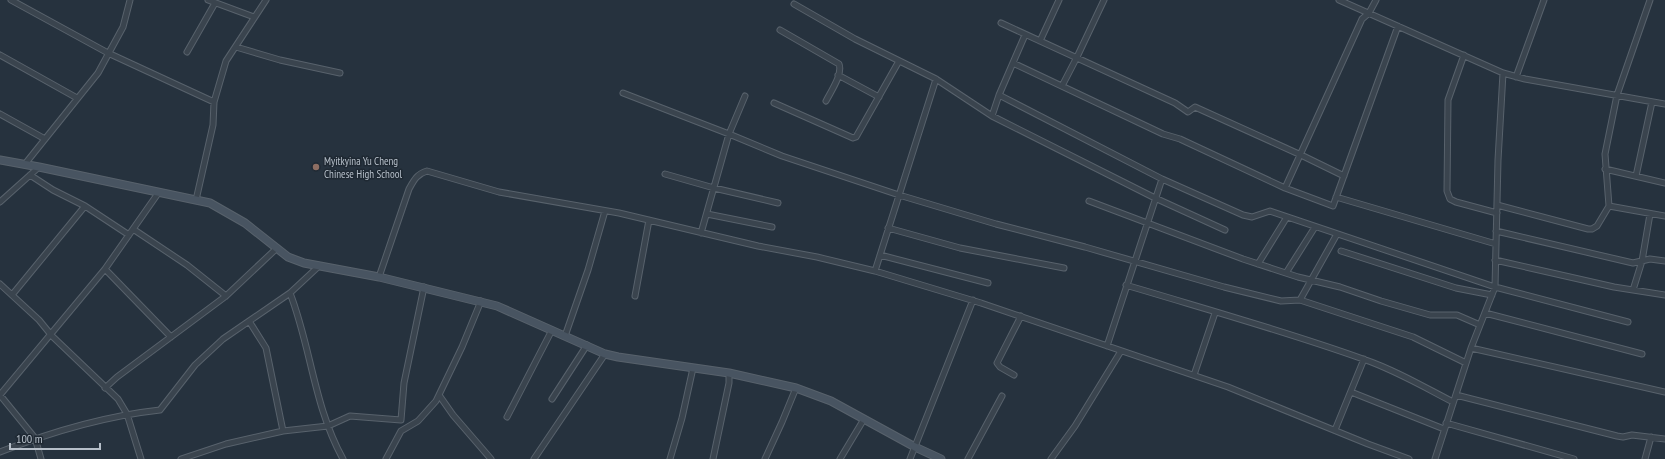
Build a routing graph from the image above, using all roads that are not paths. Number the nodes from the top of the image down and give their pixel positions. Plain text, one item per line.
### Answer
1 (11, 0) edge
2 (130, 0) edge
3 (208, 0) edge
4 (266, 0) edge
5 (1059, 0) edge
6 (1104, 0) edge
7 (1339, 0) edge
8 (1376, 0) edge
9 (1544, 0) edge
10 (1650, 0) edge
11 (215, 3) junction
12 (794, 4) dead end
13 (1368, 13) junction
14 (254, 17) junction
15 (1001, 23) dead end
16 (1398, 26) junction
17 (780, 30) dead end
18 (1025, 35) junction
19 (1040, 41) junction
20 (236, 47) junction
21 (187, 52) dead end
22 (108, 53) junction
23 (0, 54) edge
24 (1464, 55) junction
25 (1077, 57) junction
26 (899, 61) junction
27 (1013, 63) junction
28 (340, 73) dead end
29 (1503, 73) junction
30 (838, 75) junction
31 (1516, 77) junction
32 (936, 79) junction
33 (1062, 86) junction
34 (623, 93) dead end
35 (999, 95) junction
36 (1617, 95) junction
37 (745, 96) dead end
38 (880, 97) junction
39 (77, 98) junction
40 (826, 100) dead end
41 (214, 102) junction
42 (1652, 102) junction
43 (774, 103) dead end
44 (1665, 104) edge
45 (0, 114) edge
46 (992, 116) junction
47 (729, 134) junction
48 (45, 139) junction
49 (1301, 155) junction
50 (0, 160) edge
51 (25, 164) junction
52 (39, 167) junction
53 (1605, 169) junction
54 (666, 174) dead end
55 (30, 175) junction
56 (1344, 176) junction
57 (1636, 176) junction
58 (1162, 179) junction
59 (1665, 183) edge
60 (714, 188) junction
61 (1285, 188) junction
62 (159, 192) junction
63 (899, 195) junction
64 (1336, 197) junction
65 (1155, 198) junction
66 (196, 200) junction
67 (1089, 201) dead end
68 (0, 202) edge
69 (778, 203) dead end
70 (1497, 205) junction
71 (85, 206) junction
72 (1609, 206) junction
73 (604, 211) junction
74 (1497, 213) junction
75 (707, 214) junction
76 (1650, 214) junction
77 (1665, 216) edge
78 (1287, 218) junction
79 (649, 220) junction
80 (1147, 223) junction
81 (772, 227) dead end
82 (1315, 227) junction
83 (888, 228) junction
84 (133, 229) junction
85 (1225, 230) dead end
86 (1496, 231) junction
87 (701, 233) junction
88 (1337, 234) junction
89 (129, 235) junction
90 (1496, 244) junction
91 (277, 248) junction
92 (1341, 252) dead end
93 (880, 254) junction
94 (1496, 260) junction
95 (1134, 261) junction
96 (1642, 261) junction
97 (1665, 261) edge
98 (1258, 264) junction
99 (319, 266) junction
100 (1064, 268) dead end
101 (105, 269) junction
102 (875, 271) junction
103 (1286, 273) junction
104 (379, 277) junction
105 (1311, 281) junction
106 (988, 283) dead end
107 (0, 284) edge
108 (1126, 285) junction
109 (424, 287) junction
110 (1495, 287) junction
111 (1633, 290) junction
112 (290, 293) junction
113 (12, 294) junction
114 (1492, 294) junction
115 (1665, 295) edge
116 (226, 296) junction
117 (635, 296) dead end
118 (973, 300) junction
119 (1300, 300) junction
120 (481, 301) junction
121 (1215, 313) junction
122 (1485, 313) junction
123 (1021, 316) junction
124 (248, 321) junction
125 (1628, 322) dead end
126 (1480, 325) junction
127 (552, 330) junction
128 (51, 334) junction
129 (565, 336) junction
130 (171, 337) junction
131 (587, 346) junction
132 (1107, 346) junction
133 (1471, 348) junction
134 (1121, 350) junction
135 (605, 354) junction
136 (1642, 354) dead end
137 (1364, 359) junction
138 (1466, 363) junction
139 (694, 368) junction
140 (729, 373) junction
141 (1014, 375) dead end
142 (1194, 375) junction
143 (105, 388) junction
144 (796, 388) junction
145 (1351, 392) junction
146 (1665, 392) edge
147 (439, 395) junction
148 (1456, 395) junction
149 (1002, 396) dead end
150 (552, 399) dead end
151 (1453, 402) junction
152 (127, 414) junction
153 (507, 417) dead end
154 (864, 419) junction
155 (1446, 423) junction
156 (328, 426) junction
157 (1444, 429) junction
158 (1335, 430) junction
159 (283, 431) junction
160 (1651, 437) junction
161 (35, 438) junction
162 (1665, 439) edge
163 (915, 447) junction
164 (0, 452) edge
165 (41, 459) edge
166 (141, 459) edge
167 (181, 459) edge
168 (343, 459) edge
169 (386, 459) edge
170 (491, 459) edge
171 (534, 459) edge
172 (670, 459) edge
173 (713, 459) edge
174 (765, 459) edge
175 (840, 459) edge
176 (910, 459) edge
177 (941, 459) edge
178 (968, 459) edge
179 (1051, 459) edge
180 (1409, 459) edge
181 (1435, 459) edge
182 (1574, 459) edge
183 (1645, 459) edge

1 - 22 street
2 - 22 street
3 - 11 street
4 - 14 street
5 - 19 street
6 - 25 street
7 - 13 street
8 - 13 street
9 - 31 street
10 - 36 street
11 - 14 street
11 - 21 street
12 - 26 street
13 - 16 street
13 - 49 street
14 - 20 street
15 - 18 street
16 - 24 street
16 - 56 street
17 - 30 street
18 - 19 street
18 - 27 street
19 - 25 street
20 - 28 street
20 - 41 street
22 - 39 street
22 - 41 street
23 - 39 street
24 - 29 street
24 - 74 street
25 - 33 street
25 - 49 street
26 - 32 street
26 - 38 street
27 - 33 street
27 - 35 street
29 - 31 street
29 - 70 street
30 - 38 street
30 - 40 street
31 - 36 street
32 - 46 street
32 - 63 street
33 - 61 street
34 - 47 street
35 - 46 street
35 - 58 street
36 - 42 street
36 - 53 street
37 - 47 street
38 - 43 street
39 - 48 street
41 - 66 street
42 - 44 street
42 - 57 street
45 - 48 street
46 - 65 street
47 - 60 street
47 - 63 street
48 - 51 street
49 - 56 street
49 - 61 street
50 - 51 street
51 - 52 street
52 - 55 street
52 - 62 street
53 - 57 street
53 - 72 street
54 - 60 street
55 - 68 street
55 - 71 street
56 - 64 street
57 - 59 street
58 - 65 street
58 - 78 street
60 - 69 street
60 - 75 street
61 - 64 street
62 - 66 street
62 - 84 street
63 - 83 street
63 - 95 street
64 - 90 street
65 - 80 street
65 - 85 street
66 - 91 street
67 - 80 street
70 - 72 street
70 - 74 street
71 - 89 street
71 - 113 street
72 - 76 street
73 - 79 street
73 - 104 street
73 - 129 street
74 - 86 street
75 - 81 street
75 - 87 street
76 - 77 street
76 - 96 street
78 - 82 street
78 - 98 street
79 - 87 street
79 - 117 street
80 - 95 street
80 - 98 street
82 - 88 street
82 - 103 street
83 - 93 street
83 - 100 street
84 - 89 street
84 - 116 street
86 - 90 street
86 - 96 street
87 - 102 street
88 - 105 street
88 - 110 street
89 - 101 street
90 - 94 street
91 - 99 street
91 - 116 street
92 - 114 street
93 - 102 street
93 - 106 street
94 - 110 street
94 - 111 street
95 - 108 street
95 - 119 street
96 - 97 street
96 - 111 street
98 - 103 street
99 - 104 street
99 - 112 street
101 - 128 street
101 - 130 street
102 - 118 street
103 - 105 street
104 - 109 street
105 - 119 street
105 - 126 street
107 - 113 street
108 - 121 street
108 - 132 street
109 - 120 street
109 - 156 street
110 - 114 street
110 - 125 street
111 - 115 street
112 - 124 street
112 - 156 street
113 - 128 street
114 - 122 street
116 - 130 street
118 - 123 street
118 - 163 street
119 - 138 street
120 - 127 street
120 - 147 street
121 - 137 street
121 - 142 street
122 - 126 street
122 - 136 street
123 - 132 street
123 - 141 street
124 - 152 street
124 - 159 street
126 - 133 street
127 - 129 street
127 - 153 street
128 - 143 street
128 - 161 street
129 - 131 street
130 - 143 street
131 - 135 street
131 - 150 street
132 - 134 street
133 - 138 street
133 - 146 street
134 - 142 street
134 - 179 street
135 - 139 street
135 - 171 street
137 - 145 street
137 - 151 street
138 - 148 street
139 - 140 street
139 - 172 street
140 - 144 street
140 - 173 street
142 - 158 street
143 - 152 street
144 - 154 street
144 - 174 street
145 - 157 street
145 - 158 street
147 - 169 street
147 - 170 street
148 - 151 street
148 - 160 street
149 - 178 street
151 - 155 street
152 - 161 street
152 - 166 street
154 - 163 street
154 - 175 street
155 - 157 street
155 - 182 street
156 - 159 street
156 - 168 street
157 - 181 street
158 - 180 street
159 - 167 street
160 - 162 street
160 - 183 street
161 - 164 street
161 - 165 street
163 - 176 street
163 - 177 street

